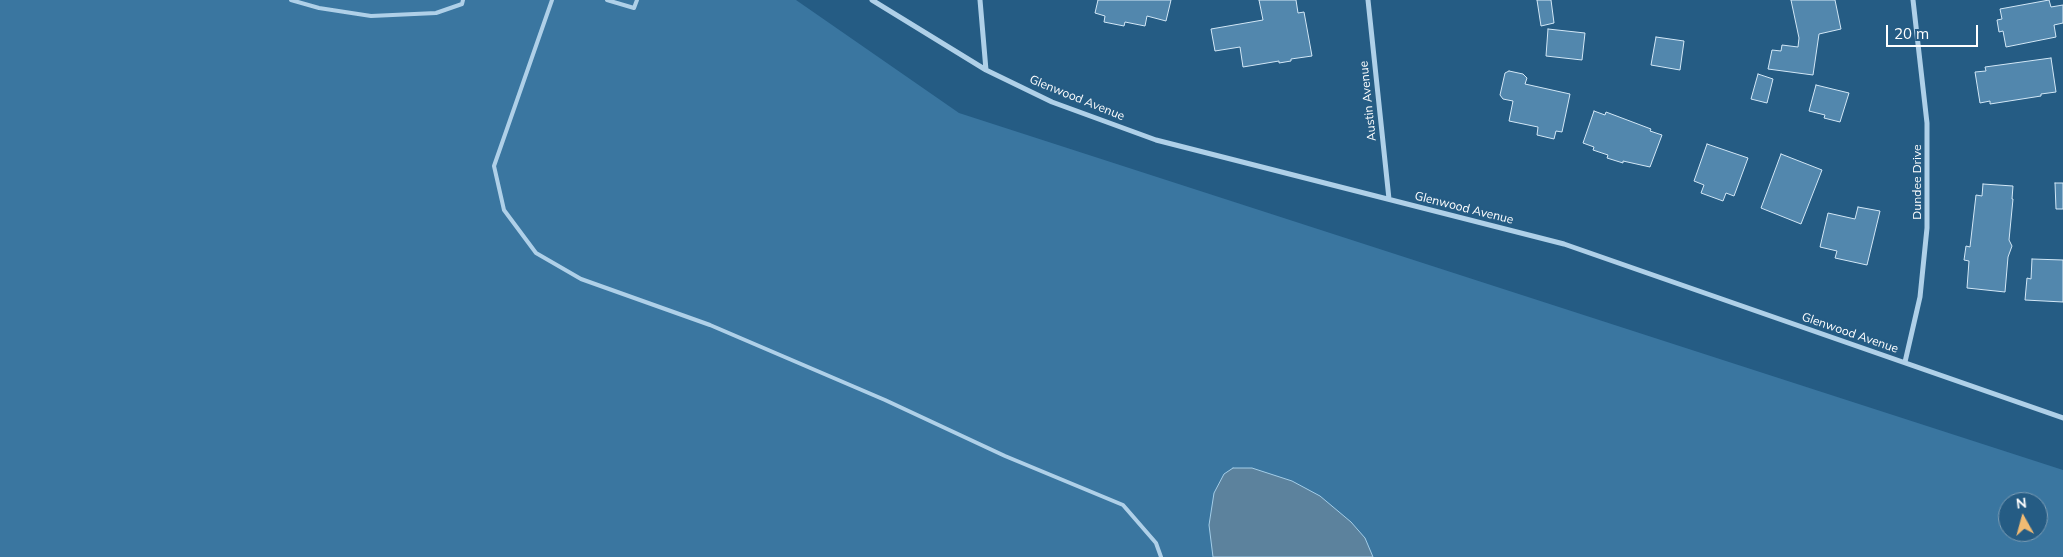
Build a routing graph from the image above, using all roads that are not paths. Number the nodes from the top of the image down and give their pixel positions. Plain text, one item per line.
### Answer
1 (291, 0) edge
2 (463, 0) edge
3 (552, 0) edge
4 (607, 0) edge
5 (637, 0) edge
6 (872, 0) edge
7 (980, 0) edge
8 (1368, 0) edge
9 (1913, 0) edge
10 (986, 70) junction
11 (1389, 199) junction
12 (1905, 362) junction
13 (2063, 418) edge
14 (1161, 557) edge

1 - 2 lane
3 - 14 lane
4 - 5 lane
6 - 10 street, Glenwood Avenue
7 - 10 street
8 - 11 street, Austin Avenue
9 - 12 street, Dundee Drive
10 - 11 street, Glenwood Avenue
11 - 12 street, Glenwood Avenue
12 - 13 street, Glenwood Avenue

